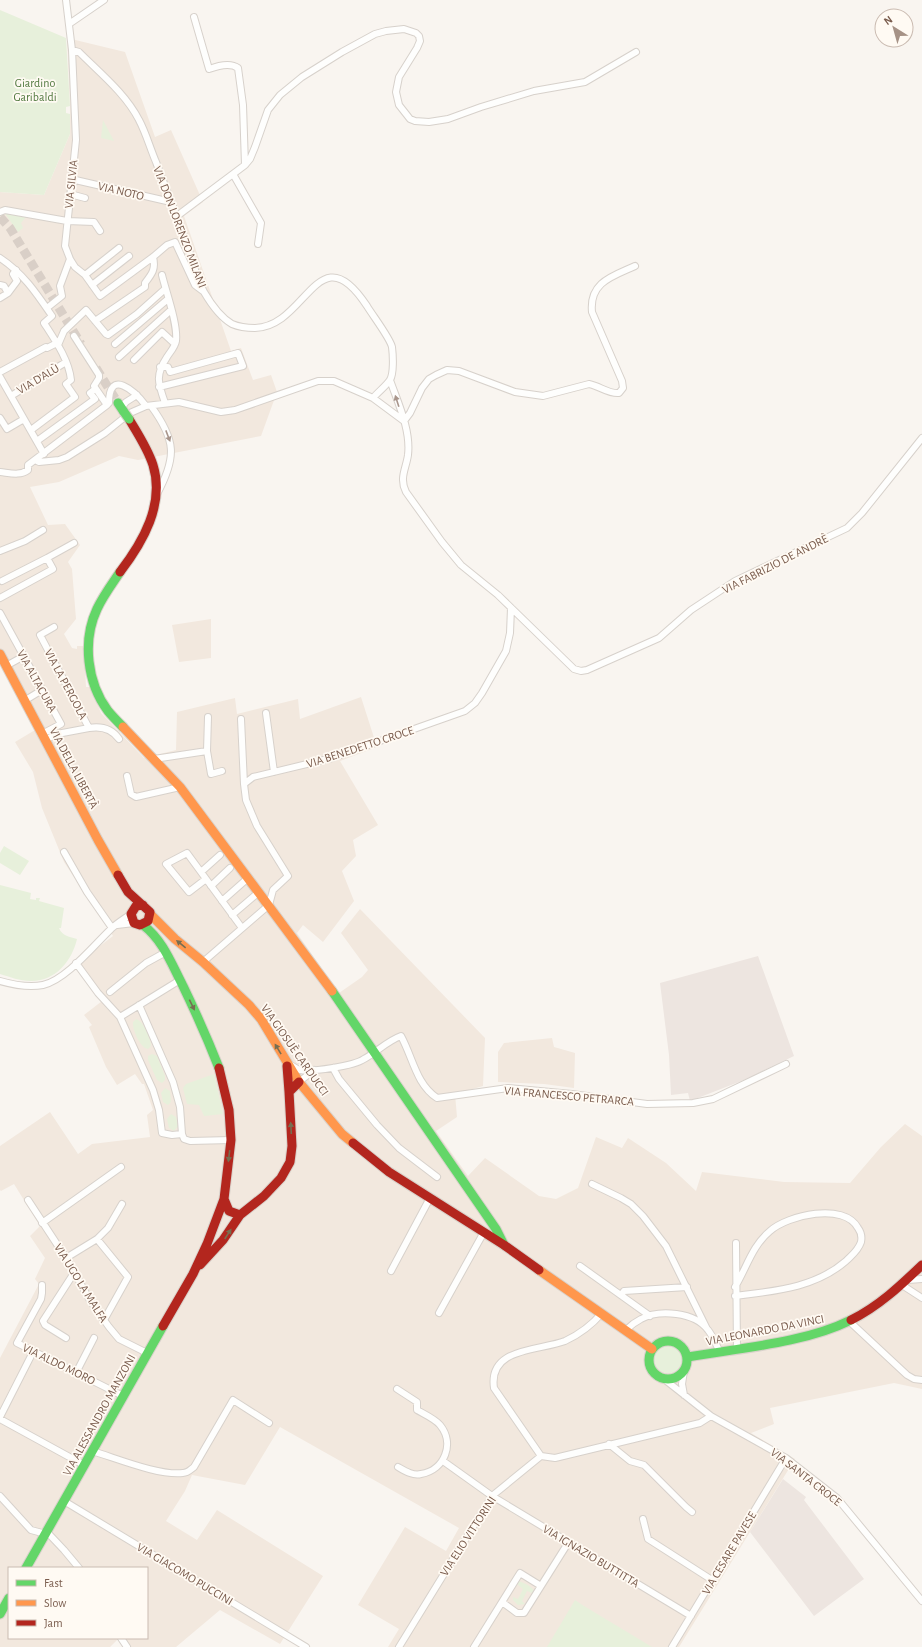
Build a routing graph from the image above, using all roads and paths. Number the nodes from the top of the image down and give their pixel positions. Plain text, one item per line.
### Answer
1 (66, 0) edge
2 (104, 0) edge
3 (194, 17) dead end
4 (69, 24) junction
5 (72, 50) junction
6 (636, 52) dead end
7 (245, 165) junction
8 (232, 174) junction
9 (71, 179) junction
10 (70, 194) junction
11 (85, 198) dead end
12 (171, 202) junction
13 (0, 212) edge
14 (177, 216) junction
15 (67, 221) junction
16 (100, 231) dead end
17 (258, 244) dead end
18 (119, 248) dead end
19 (129, 256) dead end
20 (153, 257) junction
21 (0, 258) edge
22 (70, 260) junction
23 (635, 266) dead end
24 (16, 270) junction
25 (162, 274) dead end
26 (86, 275) junction
27 (0, 285) edge
28 (92, 286) junction
29 (165, 289) junction
30 (204, 291) junction
31 (8, 293) junction
32 (0, 298) edge
33 (168, 299) junction
34 (46, 308) junction
35 (171, 310) junction
36 (95, 321) junction
37 (74, 336) dead end
38 (57, 344) junction
39 (115, 344) dead end
40 (175, 344) junction
41 (119, 357) dead end
42 (134, 360) dead end
43 (66, 362) junction
44 (160, 367) junction
45 (0, 372) edge
46 (0, 377) edge
47 (390, 380) junction
48 (159, 387) junction
49 (95, 389) junction
50 (137, 395) junction
51 (11, 396) junction
52 (373, 398) junction
53 (165, 403) junction
54 (107, 405) junction
55 (148, 406) junction
56 (123, 410) joint
57 (0, 418) edge
58 (24, 419) junction
59 (404, 421) junction
60 (31, 430) junction
61 (922, 438) edge
62 (37, 441) junction
63 (44, 454) junction
64 (36, 460) junction
65 (168, 470) junction
66 (0, 472) edge
67 (155, 475) junction
68 (157, 494) junction
69 (43, 530) dead end
70 (74, 543) dead end
71 (0, 551) edge
72 (48, 558) junction
73 (2, 581) dead end
74 (0, 598) edge
75 (511, 608) junction
76 (1, 616) edge
77 (54, 627) dead end
78 (0, 654) edge
79 (24, 656) junction
80 (6, 666) junction
81 (42, 690) junction
82 (24, 701) junction
83 (266, 713) dead end
84 (208, 717) dead end
85 (241, 719) dead end
86 (89, 728) junction
87 (44, 737) junction
88 (120, 738) dead end
89 (207, 751) junction
90 (154, 760) junction
91 (222, 771) dead end
92 (274, 772) junction
93 (127, 776) dead end
94 (244, 784) junction
95 (180, 787) junction
96 (64, 852) dead end
97 (220, 855) dead end
98 (230, 868) dead end
99 (201, 872) junction
100 (248, 878) junction
101 (206, 879) junction
102 (211, 886) junction
103 (128, 892) junction
104 (259, 892) junction
105 (222, 901) junction
106 (268, 905) junction
107 (142, 906) junction
108 (150, 915) junction
109 (232, 915) junction
110 (135, 918) junction
111 (114, 927) junction
112 (242, 928) junction
113 (166, 952) junction
114 (203, 962) junction
115 (76, 963) junction
116 (180, 980) junction
117 (0, 981) edge
118 (110, 992) dead end
119 (139, 1005) junction
120 (120, 1017) junction
121 (373, 1052) junction
122 (287, 1064) junction
123 (786, 1064) dead end
124 (333, 1068) junction
125 (314, 1070) junction
126 (299, 1082) junction
127 (289, 1092) junction
128 (182, 1134) junction
129 (231, 1140) junction
130 (121, 1167) dead end
131 (437, 1177) dead end
132 (592, 1184) dead end
133 (430, 1198) junction
134 (224, 1199) junction
135 (28, 1200) dead end
136 (122, 1204) dead end
137 (240, 1215) junction
138 (42, 1223) junction
139 (484, 1232) junction
140 (97, 1239) junction
141 (736, 1243) dead end
142 (504, 1245) junction
143 (209, 1248) junction
144 (66, 1258) junction
145 (922, 1265) edge
146 (580, 1266) dead end
147 (391, 1271) dead end
148 (74, 1273) junction
149 (922, 1279) edge
150 (905, 1282) junction
151 (42, 1285) dead end
152 (736, 1287) junction
153 (686, 1288) junction
154 (622, 1295) junction
155 (735, 1296) junction
156 (922, 1298) edge
157 (41, 1299) junction
158 (52, 1306) junction
159 (438, 1313) dead end
160 (602, 1313) junction
161 (650, 1316) junction
162 (104, 1320) junction
163 (849, 1321) junction
164 (707, 1329) junction
165 (626, 1330) junction
166 (66, 1338) dead end
167 (94, 1338) dead end
168 (652, 1349) junction
169 (737, 1349) junction
170 (33, 1352) junction
171 (720, 1352) junction
172 (147, 1354) junction
173 (688, 1357) junction
174 (684, 1371) junction
175 (76, 1373) junction
176 (664, 1379) junction
177 (922, 1380) edge
178 (397, 1389) dead end
179 (684, 1395) junction
180 (123, 1396) junction
181 (711, 1416) junction
182 (0, 1418) edge
183 (269, 1423) dead end
184 (609, 1444) junction
185 (92, 1451) junction
186 (542, 1456) junction
187 (786, 1458) junction
188 (443, 1461) junction
189 (84, 1466) junction
190 (398, 1467) dead end
191 (0, 1496) edge
192 (492, 1496) junction
193 (64, 1501) junction
194 (2, 1504) edge
195 (692, 1512) dead end
196 (643, 1519) dead end
197 (46, 1533) junction
198 (568, 1543) junction
199 (27, 1567) edge
200 (78, 1567) edge
201 (712, 1580) junction
202 (541, 1586) junction
203 (8, 1600) edge
204 (922, 1601) edge
205 (502, 1602) junction
206 (0, 1614) edge
207 (691, 1616) junction
208 (306, 1647) edge
209 (399, 1647) edge
210 (474, 1647) edge
211 (672, 1647) edge

1 - 4 street
2 - 4 street
3 - 7 street
4 - 5 street
5 - 9 street, VIA SILVIA
5 - 12 street, VIA DON LORENZO MILANI
6 - 7 street
7 - 8 street
8 - 14 street
8 - 17 street
9 - 10 street, VIA SILVIA
9 - 12 street, VIA NOTO
10 - 11 street
10 - 15 street, VIA SILVIA
12 - 14 street, VIA DON LORENZO MILANI
13 - 15 street
14 - 30 street, VIA DON LORENZO MILANI
15 - 16 street
15 - 22 street, VIA SILVIA
18 - 26 street
19 - 28 street
20 - 28 street
20 - 30 street
20 - 36 street
21 - 24 street
22 - 26 street
22 - 34 street
23 - 59 street
24 - 31 street
24 - 34 street
25 - 29 street
26 - 28 street
27 - 31 street
29 - 33 street
29 - 36 street
30 - 47 street, VIA DON LORENZO MILANI
31 - 32 street
33 - 35 street
33 - 39 street
34 - 38 street
35 - 40 street
35 - 41 street
36 - 38 street
37 - 49 street
38 - 43 street
38 - 45 street
40 - 42 street
40 - 44 street
43 - 51 street, VIA D'ALÙ
43 - 60 street
44 - 48 street
44 - 48 street
46 - 51 street
47 - 52 street
59 -> 47 street, VIA FABRIZIO DE ANDRÈ
48 - 53 street
49 - 54 street
49 - 62 street
50 - 54 street
50 - 55 street
50 - 56 street
51 - 58 street
52 - 53 street
52 - 59 street
53 - 55 street
54 - 63 street
55 - 64 street
55 -> 65 street
56 - 67 street
57 - 58 street
58 - 60 street
59 - 75 street, VIA FABRIZIO DE ANDRÈ
60 - 62 street
61 - 75 street, VIA FABRIZIO DE ANDRÈ
62 - 63 street
63 - 64 street
64 - 66 street
65 - 67 street
65 - 68 street
67 - 68 street
68 - 90 street
69 - 71 street
70 - 72 street
72 - 73 street
72 - 74 street
75 - 92 street, VIA BENEDETTO CROCE
76 - 79 street, VIA ALTACURA
77 - 86 street, VIA LA PERGOLA
78 - 80 street, VIA DELLA LIBERTÀ
79 - 80 street
79 - 81 street, VIA ALTACURA
80 - 82 street, VIA DELLA LIBERTÀ
81 - 82 street
81 - 87 street, VIA ALTACURA
82 - 87 street, VIA DELLA LIBERTÀ
83 - 92 street
84 - 89 street
85 - 94 street
86 - 87 street, VIA LA PERGOLA
86 - 88 street
87 - 103 street, VIA DELLA LIBERTÀ
89 - 90 street
89 - 91 street
90 - 95 street
92 - 94 street, VIA BENEDETTO CROCE
93 - 95 street
94 - 106 street
95 - 100 street
96 - 111 street
97 - 99 street
98 - 102 street
99 - 101 street
99 - 101 street
100 - 104 street
100 - 105 street
101 - 102 street
102 - 105 street
103 - 107 street, VIA DELLA LIBERTÀ
103 - 110 street, VIA DELLA LIBERTÀ
104 - 106 street
104 - 109 street
105 - 109 street
106 - 112 street
106 - 121 street
107 - 108 street, VIA DELLA LIBERTÀ
107 - 110 street
108 - 110 street
114 -> 108 street, VIA GIOSUÈ CARDUCCI
109 - 112 street
110 - 111 street
110 - 113 street
111 - 115 street
112 - 114 street
113 - 116 street
113 - 118 street
122 -> 114 street, VIA GIOSUÈ CARDUCCI
115 - 117 street
115 - 120 street
116 - 119 street
116 -> 129 street
119 - 120 street
119 - 128 street
120 - 128 street
121 - 123 street, VIA FRANCESCO PETRARCA
121 - 124 street, VIA FRANCESCO PETRARCA
121 - 142 street
122 - 125 street, VIA FRANCESCO PETRARCA
122 - 126 street, VIA GIOSUÈ CARDUCCI
122 - 127 street, VIA ALESSANDRO MANZONI
124 - 125 street, VIA FRANCESCO PETRARCA
124 - 131 street
125 - 126 street
126 - 127 street
126 - 133 street, VIA GIOSUÈ CARDUCCI
137 -> 127 street, VIA ALESSANDRO MANZONI
128 - 129 street
129 -> 134 street
130 - 138 street
132 - 153 street
133 - 139 street, VIA GIOSUÈ CARDUCCI
133 - 147 street
134 - 137 street
134 - 143 street
135 - 138 street, VIA UGO LA MALFA
136 - 140 street
143 -> 137 street, VIA ALESSANDRO MANZONI
138 - 144 street, VIA UGO LA MALFA
139 - 142 street, VIA GIOSUÈ CARDUCCI
139 - 159 street
140 - 144 street
140 - 162 street
141 - 152 street
142 - 160 street, VIA GIOSUÈ CARDUCCI
143 - 172 street, VIA ALESSANDRO MANZONI
144 - 148 street, VIA UGO LA MALFA
145 - 150 street, VIA LEONARDO DA VINCI
146 - 154 street
148 - 158 street
148 - 162 street, VIA UGO LA MALFA
149 - 150 street
150 - 156 street
150 - 163 street, VIA LEONARDO DA VINCI
151 - 157 street
152 - 155 street
152 - 155 street
153 - 154 street
153 - 164 street
154 - 161 street
155 - 169 street
157 - 158 street
157 - 170 street, VIA ALDO MORO
158 - 166 street
160 - 165 street
160 - 186 street
161 - 164 street
161 - 165 street
162 - 172 street, VIA UGO LA MALFA
163 - 169 street, VIA LEONARDO DA VINCI
163 - 177 street
164 - 171 street
165 - 168 street
167 - 175 street
168 - 173 street
168 - 176 street
169 - 171 street, VIA LEONARDO DA VINCI
170 - 175 street, VIA ALDO MORO
170 - 182 street
171 - 173 street, VIA LEONARDO DA VINCI
172 - 180 street, VIA ALESSANDRO MANZONI
173 - 174 street
174 - 176 street
174 - 179 street
175 - 180 street, VIA ALDO MORO
176 - 179 street, VIA SANTA CROCE
178 - 188 street
179 - 181 street, VIA SANTA CROCE
180 - 185 street, VIA ALESSANDRO MANZONI
181 - 184 street
181 - 187 street, VIA SANTA CROCE
182 - 189 street
183 - 185 street
184 - 186 street
184 - 195 street
185 - 189 street, VIA ALESSANDRO MANZONI
186 - 192 street, VIA ELIO VITTORINI
187 - 201 street, VIA CESARE PAVESE
187 - 204 street, VIA SANTA CROCE
188 - 190 street
188 - 192 street, VIA IGNAZIO BUTTITTA
189 - 193 street, VIA ALESSANDRO MANZONI
191 - 194 street
192 - 198 street, VIA IGNAZIO BUTTITTA
192 - 209 street, VIA ELIO VITTORINI
193 - 197 street, VIA ALESSANDRO MANZONI
193 - 208 street, VIA GIACOMO PUCCINI
194 - 197 street
196 - 201 street
197 - 199 street, VIA ALESSANDRO MANZONI
197 - 200 street
198 - 202 street
198 - 207 street, VIA IGNAZIO BUTTITTA
201 - 207 street, VIA CESARE PAVESE
202 - 205 street
202 - 205 street
203 - 206 street
205 - 210 street
207 - 211 street, VIA CESARE PAVESE

